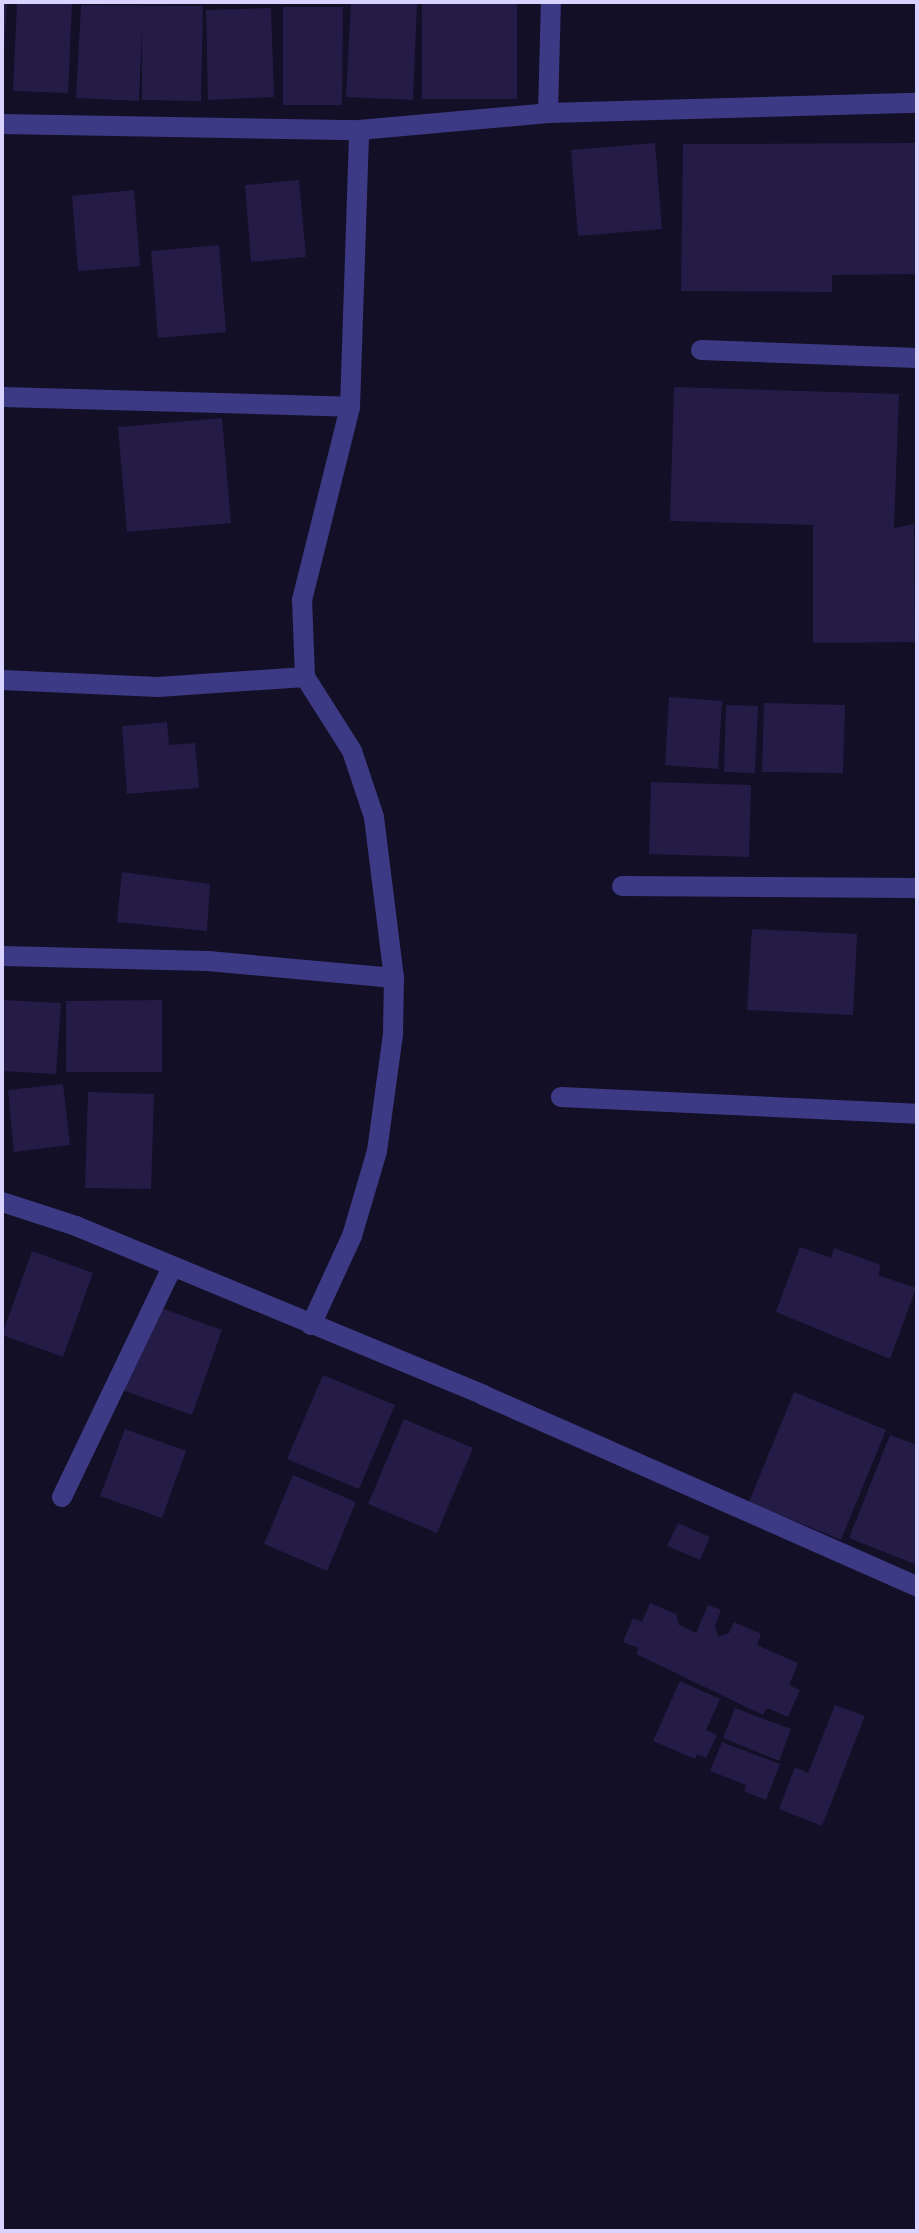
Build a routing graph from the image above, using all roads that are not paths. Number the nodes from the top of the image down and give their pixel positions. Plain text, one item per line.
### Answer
1 (551, 2) edge
2 (917, 103) edge
3 (548, 113) junction
4 (2, 124) edge
5 (359, 130) junction
6 (701, 350) dead end
7 (917, 358) edge
8 (2, 397) edge
9 (350, 407) junction
10 (305, 677) junction
11 (2, 680) edge
12 (622, 886) dead end
13 (917, 888) edge
14 (2, 956) edge
15 (394, 978) junction
16 (561, 1097) dead end
17 (917, 1114) edge
18 (2, 1202) edge
19 (171, 1269) junction
20 (311, 1325) junction
21 (62, 1497) dead end
22 (917, 1586) edge

1 - 3 street
2 - 3 street
3 - 5 street
4 - 5 street
5 - 9 street
6 - 7 street
8 - 9 street
9 - 10 street
10 - 11 street
10 - 15 street
12 - 13 street
14 - 15 street
15 - 20 street
16 - 17 street
18 - 19 street
19 - 20 street
19 - 21 street
20 - 22 street

